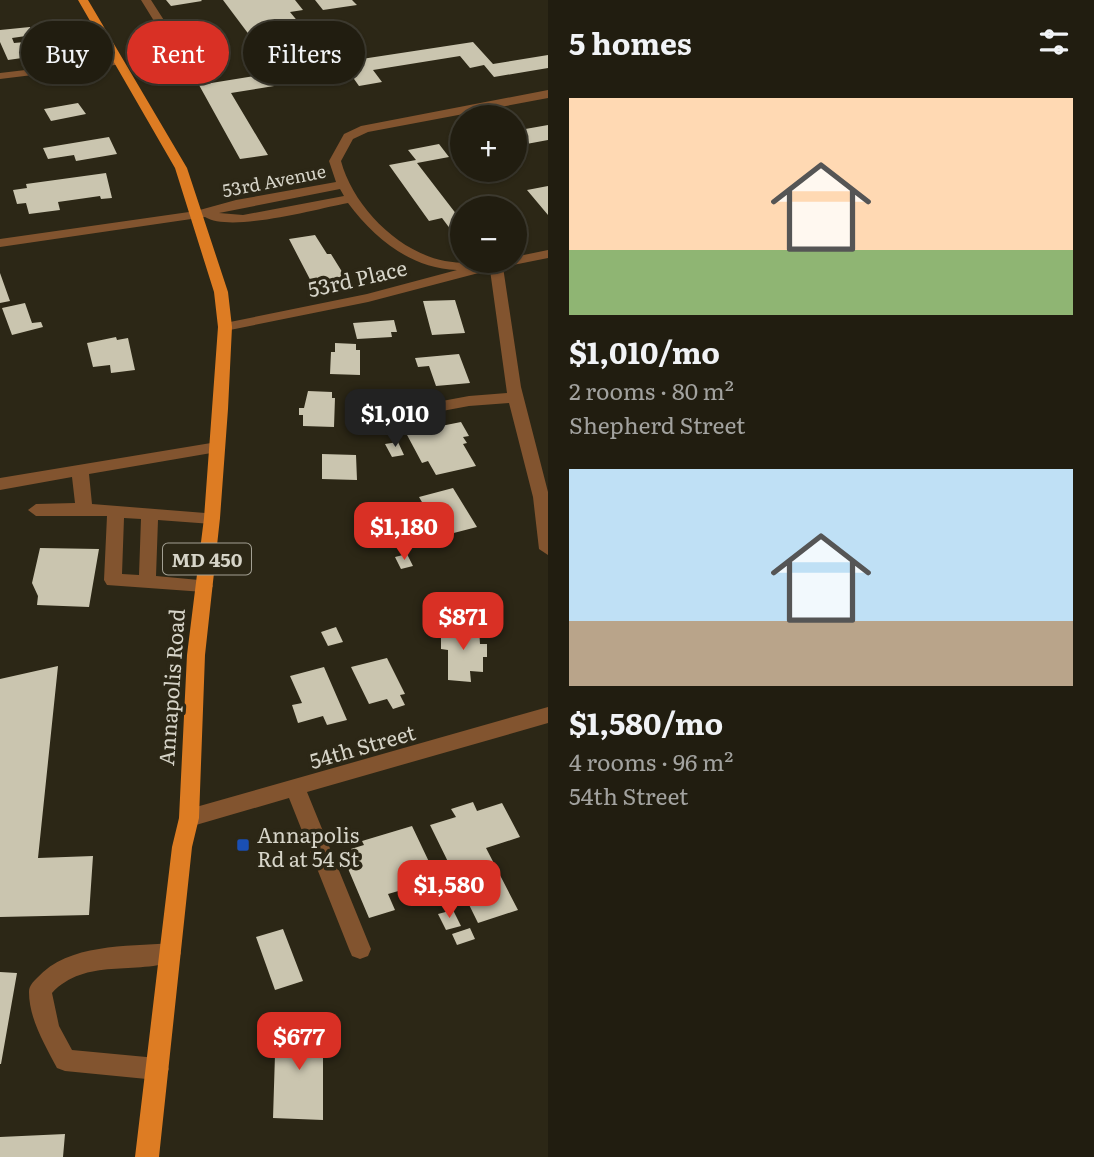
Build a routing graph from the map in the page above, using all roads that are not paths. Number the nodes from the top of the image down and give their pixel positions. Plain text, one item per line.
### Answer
1 (83, 0) edge
2 (146, 0) edge
3 (159, 21) edge
4 (120, 62) junction
5 (0, 76) edge
6 (548, 94) edge
7 (343, 185) junction
8 (352, 198) junction
9 (197, 215) junction
10 (0, 243) edge
11 (548, 254) edge
12 (527, 258) edge
13 (450, 265) edge
14 (462, 273) edge
15 (497, 273) edge
16 (225, 327) junction
17 (516, 397) junction
18 (399, 414) dead end
19 (217, 447) junction
20 (79, 471) junction
21 (0, 484) edge
22 (84, 509) junction
23 (36, 510) dead end
24 (116, 512) junction
25 (150, 514) junction
26 (212, 518) junction
27 (548, 549) edge
28 (147, 582) junction
29 (204, 586) junction
30 (548, 715) edge
31 (295, 788) junction
32 (189, 818) junction
33 (360, 949) dead end
34 (170, 953) junction
35 (157, 1069) junction
36 (147, 1157) edge

1 - 4 main road, Annapolis Road / MD 450
2 - 3 street
4 - 5 street
4 - 9 main road, Annapolis Road / MD 450
6 - 7 street, 53rd Avenue
7 - 8 street, 53rd Place
7 - 9 street, 53rd Avenue
8 - 9 street, 53rd Avenue
8 - 13 street, 53rd Place
9 - 10 street
9 - 16 main road, Annapolis Road / MD 450
11 - 12 street, 53rd Place
14 - 16 street, 53rd Place
15 - 17 street
16 - 19 main road, Annapolis Road / MD 450
17 - 18 street
17 - 27 street
19 - 20 street
19 - 26 main road, Annapolis Road / MD 450
20 - 21 street
20 - 22 street
22 - 23 street
22 - 24 street
24 - 25 street
24 - 28 street
25 - 26 street
25 - 28 street
26 - 29 main road, Annapolis Road / MD 450
28 - 29 street
29 - 32 main road, Annapolis Road / MD 450
30 - 31 street, 54th Street
31 - 32 street, 54th Street
31 - 33 street
32 - 34 main road, Annapolis Road / MD 450
34 - 35 main road, Annapolis Road / MD 450
34 - 35 street
35 - 36 main road, Annapolis Road / MD 450

